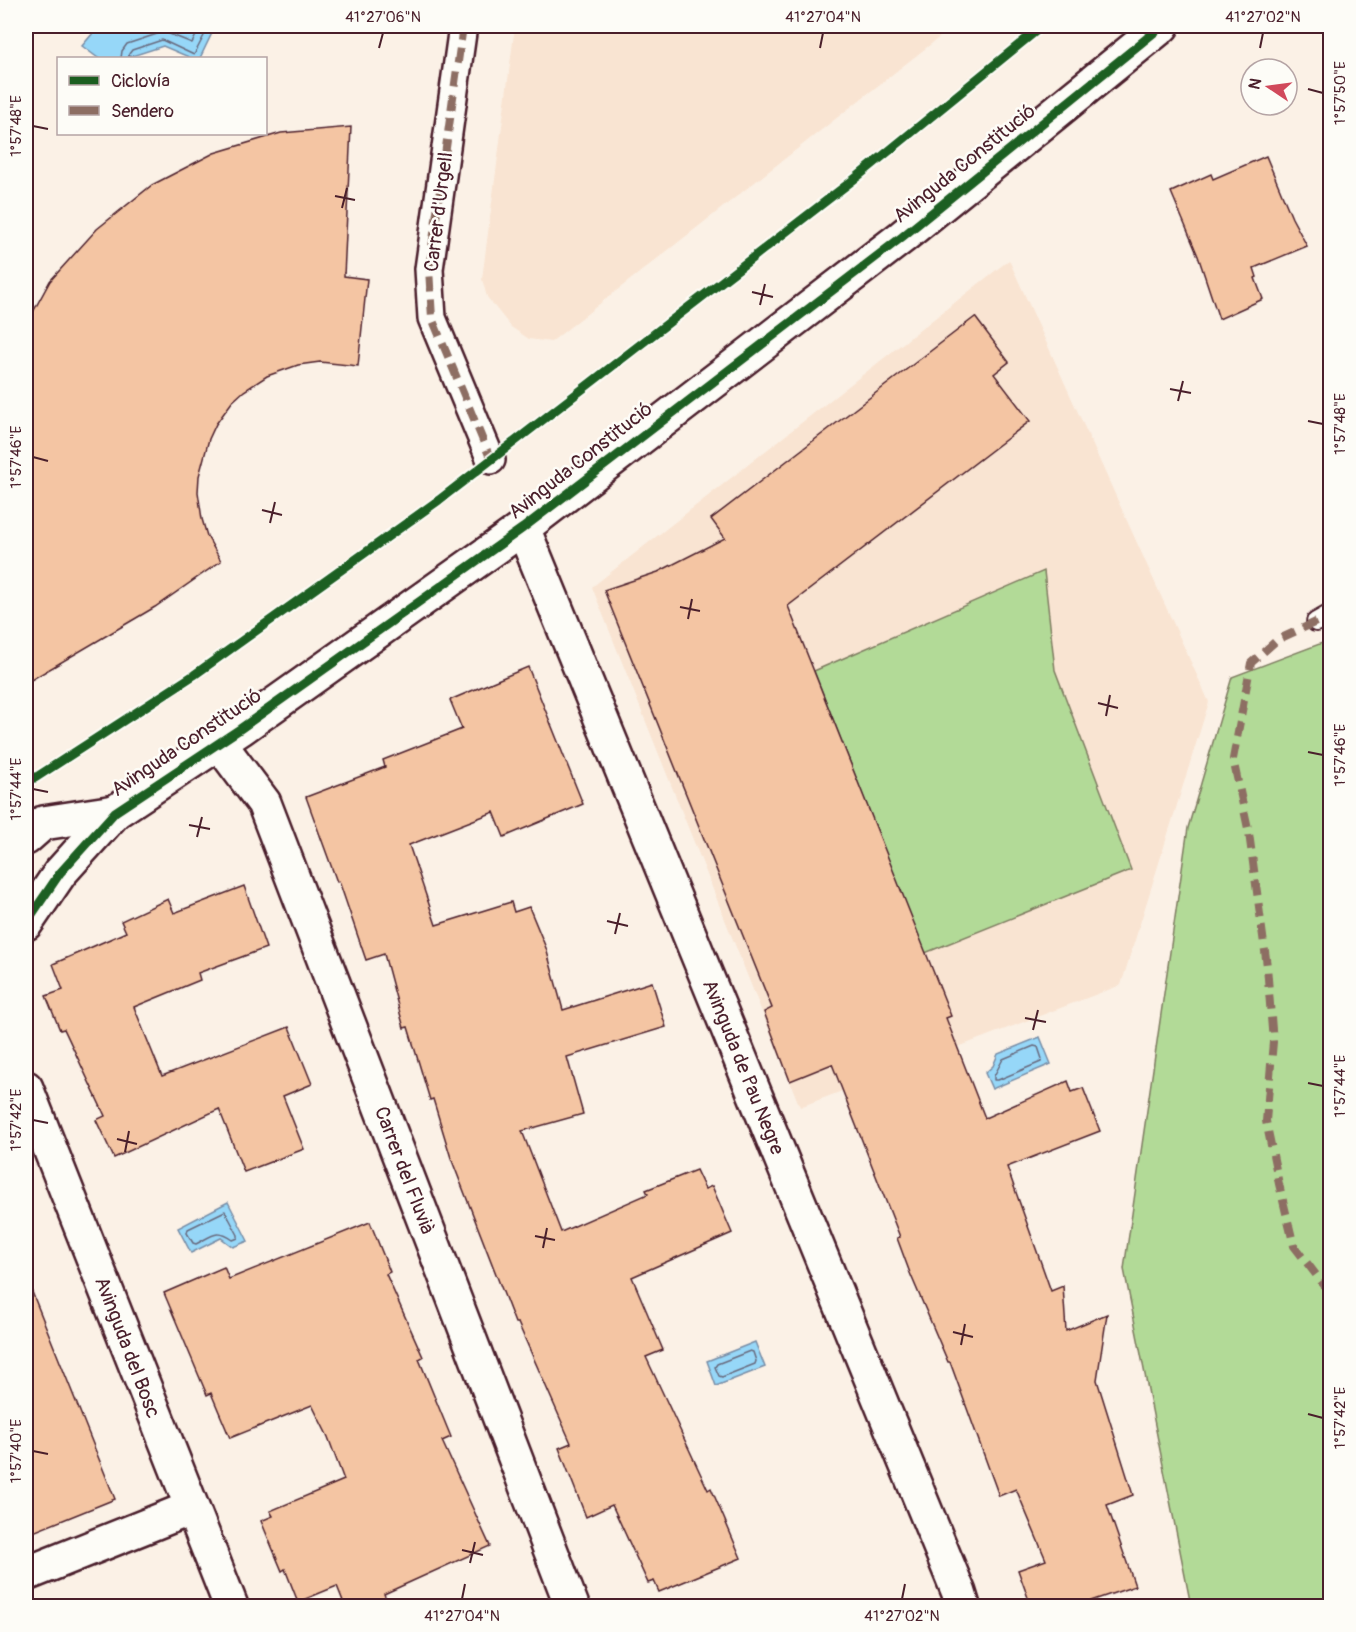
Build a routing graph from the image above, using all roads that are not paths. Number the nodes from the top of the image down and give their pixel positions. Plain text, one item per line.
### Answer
1 (463, 26) edge
2 (1162, 26) edge
3 (491, 460) dead end
4 (523, 528) junction
5 (219, 743) junction
6 (115, 812) junction
7 (31, 827) edge
8 (26, 922) edge
9 (26, 1088) edge
10 (191, 1508) junction
11 (26, 1574) edge
12 (231, 1606) edge
13 (573, 1606) edge
14 (963, 1606) edge

1 - 3 street, Carrer d'Urgell
2 - 4 street, Avinguda Constitució
4 - 5 street, Avinguda Constitució
4 - 14 street, Avinguda de Pau Negre
5 - 6 street, Avinguda Constitució
5 - 13 street, Carrer del Fluvià
6 - 7 street, Avinguda Constitució
6 - 8 street, Avinguda Constitució
9 - 10 street, Avinguda del Bosc
10 - 11 street
10 - 12 street, Avinguda del Bosc

